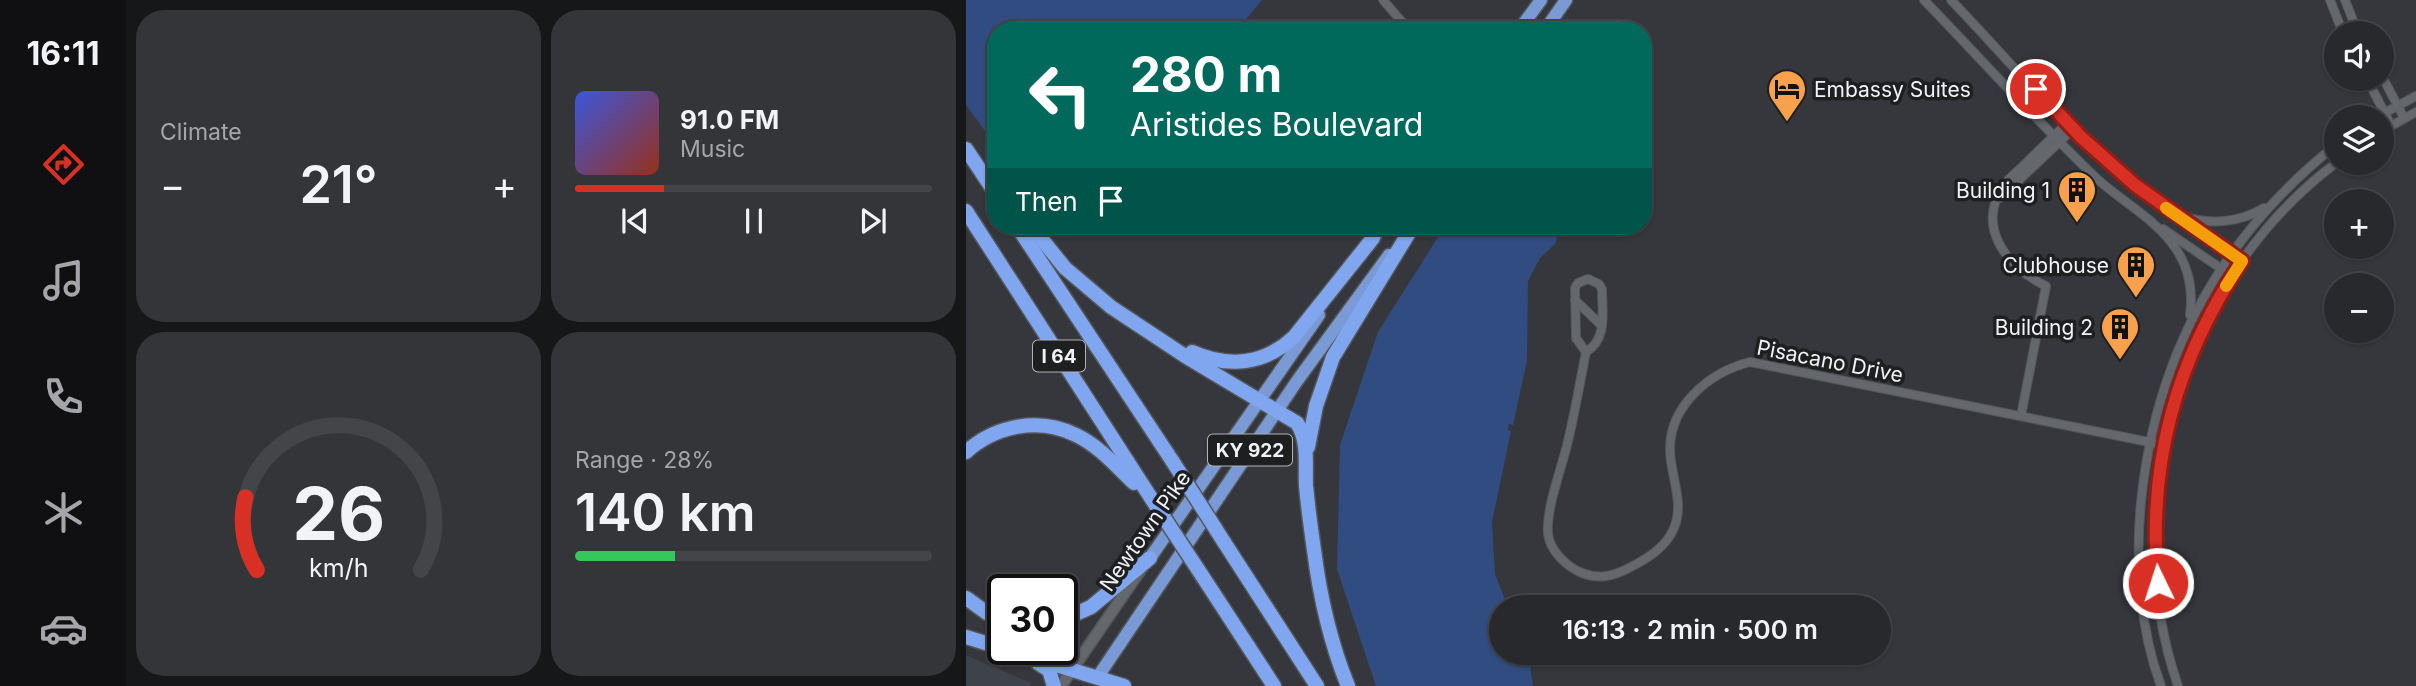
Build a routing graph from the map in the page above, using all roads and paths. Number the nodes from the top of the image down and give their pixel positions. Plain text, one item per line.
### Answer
1 (1382, 0) edge
2 (1541, 0) edge
3 (1566, 0) edge
4 (1924, 0) edge
5 (1951, 0) edge
6 (2330, 0) edge
7 (2345, 0) edge
8 (1401, 21) edge
9 (1526, 21) edge
10 (1551, 21) edge
11 (2338, 21) edge
12 (2353, 21) edge
13 (2390, 91) edge
14 (2416, 96) edge
15 (2398, 106) junction
16 (2394, 108) edge
17 (2416, 112) edge
18 (2404, 118) junction
19 (2394, 123) edge
20 (2070, 126) junction
21 (2057, 138) junction
22 (966, 147) edge
23 (2324, 155) edge
24 (987, 172) edge
25 (2324, 174) edge
26 (987, 180) edge
27 (2272, 202) junction
28 (2162, 205) junction
29 (2132, 207) junction
30 (966, 211) edge
31 (1023, 235) edge
32 (1038, 235) edge
33 (1375, 235) edge
34 (1404, 235) edge
35 (1406, 235) edge
36 (1373, 238) junction
37 (2231, 253) junction
38 (2242, 261) junction
39 (2220, 268) junction
40 (2232, 276) junction
41 (1575, 300) junction
42 (1602, 326) junction
43 (2188, 326) junction
44 (1158, 338) junction
45 (1586, 352) junction
46 (1260, 400) junction
47 (1277, 410) junction
48 (2021, 416) junction
49 (2149, 442) junction
50 (2164, 445) junction
51 (966, 452) edge
52 (1306, 459) junction
53 (1153, 501) junction
54 (1150, 558) junction
55 (2158, 583) junction
56 (2141, 584) junction
57 (966, 598) edge
58 (987, 613) edge
59 (1078, 615) edge
60 (966, 637) edge
61 (987, 644) edge
62 (1040, 665) edge
63 (1053, 665) edge
64 (1072, 670) junction
65 (1094, 682) edge
66 (1054, 686) edge
67 (1061, 686) edge
68 (1124, 686) edge
69 (1274, 686) edge
70 (1317, 686) edge
71 (1348, 686) edge
72 (2161, 686) edge
73 (2178, 686) edge

1 - 8 street
2 - 9 highway
3 - 10 highway
4 - 21 street
5 - 20 street
6 - 11 street
7 - 12 street
13 - 15 street
14 - 15 street
15 - 16 street
15 - 18 street
17 - 18 street
18 - 19 street
20 - 21 street
20 - 28 street
21 - 29 street
21 - 48 street
22 - 24 highway
22 - 26 highway
23 - 27 street
25 - 38 street
27 - 28 street
27 - 37 street
28 - 37 street
29 - 39 street
29 - 43 street
30 - 53 highway, I 64
31 - 70 highway, I 64, bridge
32 - 44 highway
33 - 36 highway, Newtown Pike / KY 922
34 - 47 highway, Newtown Pike / KY 922
35 - 52 highway
36 - 44 highway
36 - 46 highway, Newtown Pike / KY 922
37 - 38 street
37 - 39 street
38 - 40 street
39 - 40 street
39 - 43 street
40 - 50 street
41 - 42 street
41 - 42 street
41 - 45 street
42 - 45 street
43 - 49 street
44 - 46 highway
45 - 48 street, Pisacano Drive
46 - 47 highway
46 - 54 highway, Newtown Pike / KY 922
47 - 52 highway
47 - 65 highway, Newtown Pike / KY 922
48 - 49 street, Pisacano Drive
49 - 50 street, Pisacano Drive
49 - 56 street
50 - 55 street
51 - 53 highway
52 - 71 highway
53 - 69 highway, I 64, bridge
54 - 59 highway
54 - 64 main road, Newtown Pike / KY 922
55 - 56 street
55 - 73 street
56 - 72 street
57 - 58 highway
60 - 61 highway
62 - 66 highway
63 - 64 highway
64 - 65 highway
64 - 67 main road, Newtown Pike / KY 922
65 - 68 highway

